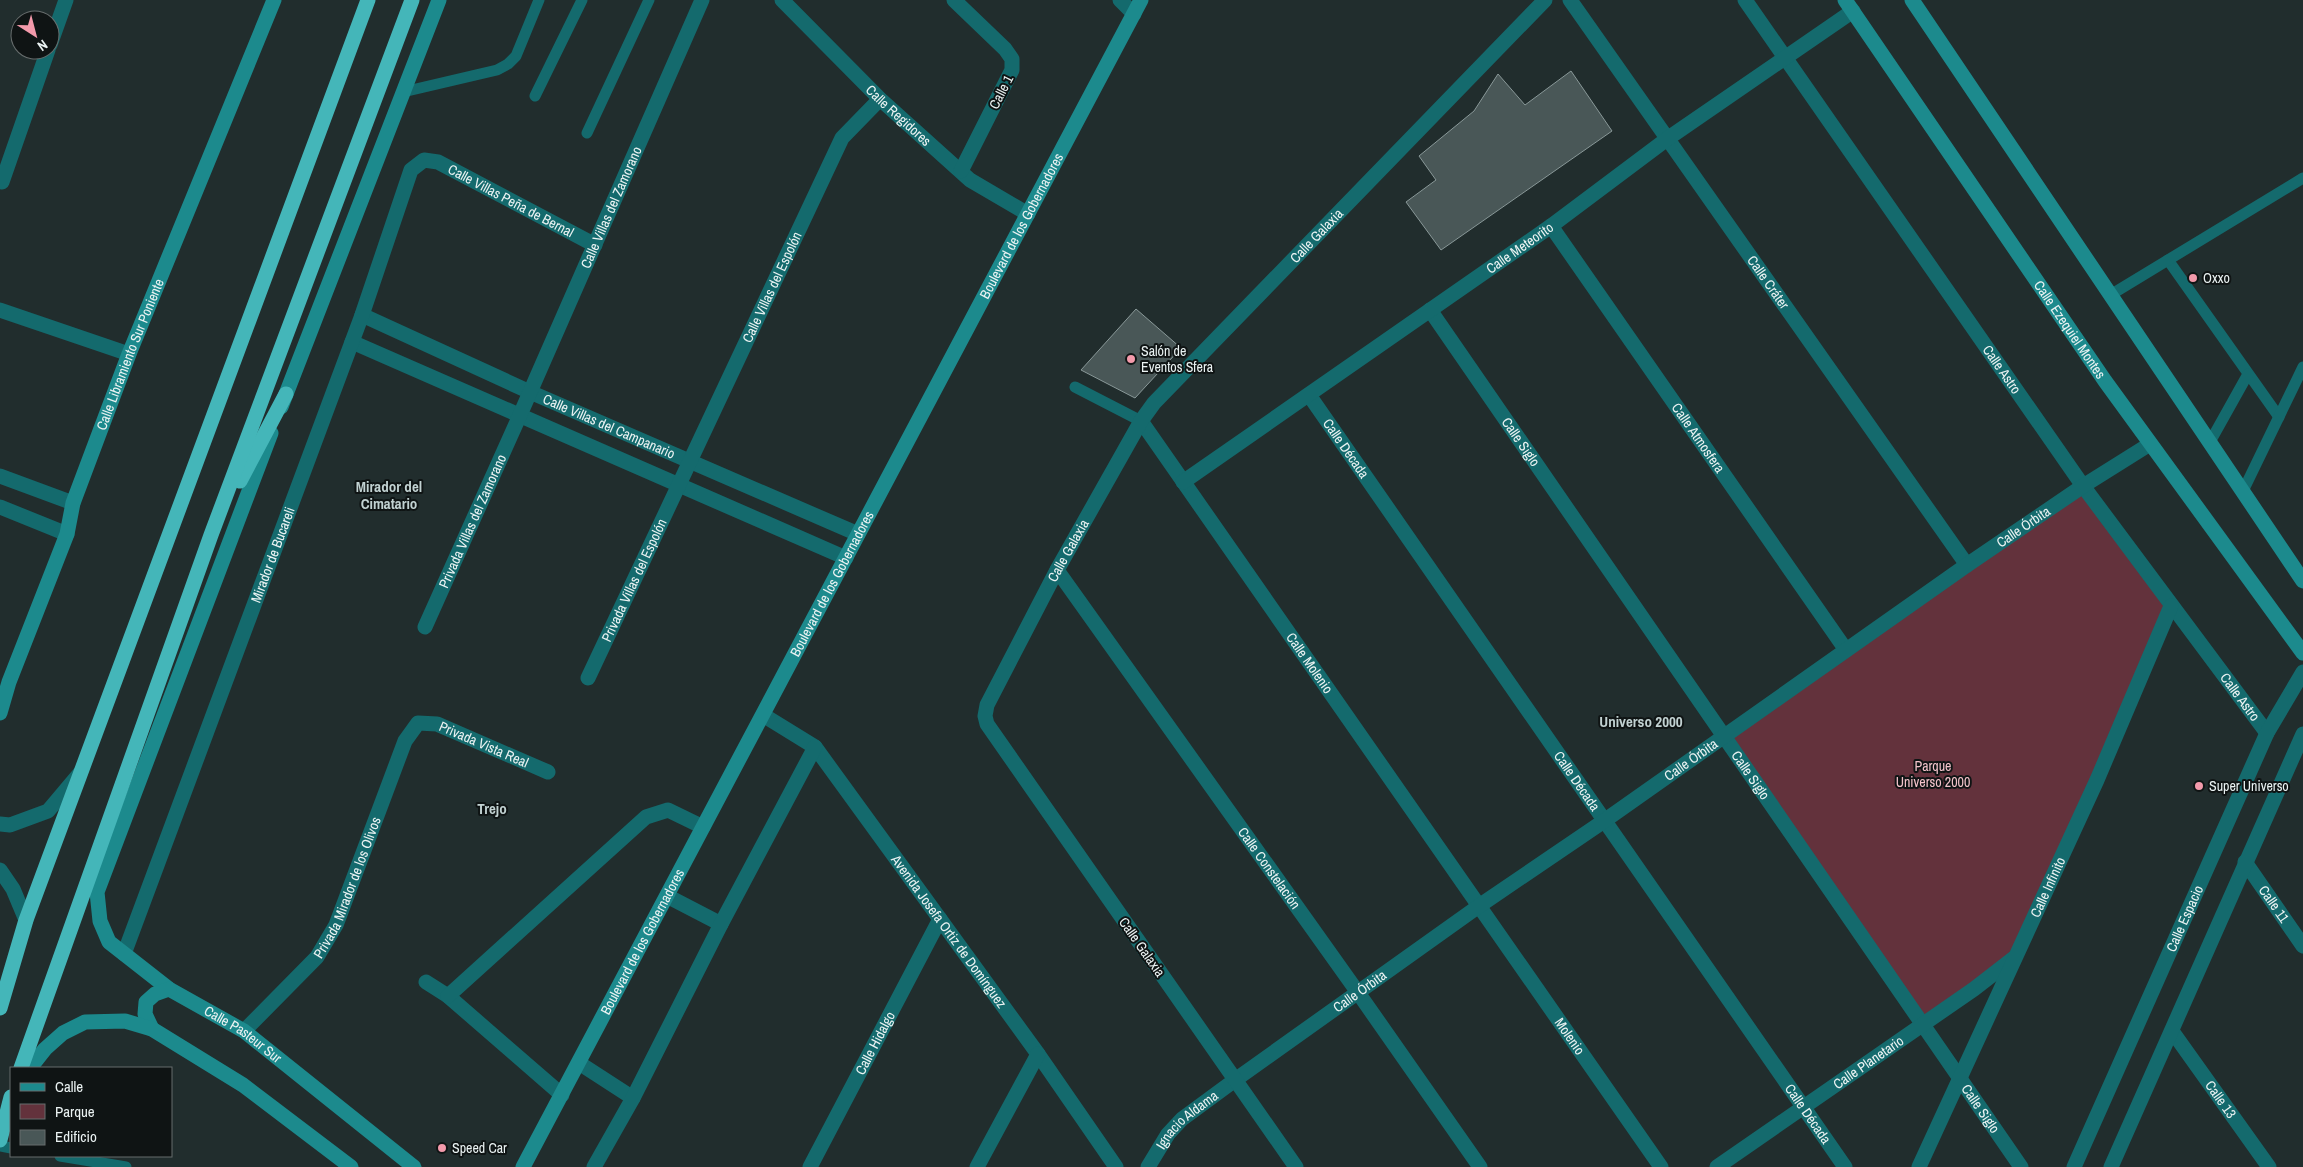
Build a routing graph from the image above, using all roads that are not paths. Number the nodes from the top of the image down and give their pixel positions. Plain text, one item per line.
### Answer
1 (66, 0) edge
2 (274, 0) edge
3 (368, 0) edge
4 (412, 0) edge
5 (438, 0) edge
6 (540, 0) edge
7 (582, 0) edge
8 (649, 0) edge
9 (702, 0) edge
10 (782, 0) edge
11 (954, 0) edge
12 (1120, 0) edge
13 (1545, 0) edge
14 (1570, 0) edge
15 (1745, 0) edge
16 (1912, 0) edge
17 (1849, 6) edge
18 (1138, 7) edge
19 (60, 17) edge
20 (1786, 58) junction
21 (45, 60) edge
22 (403, 92) junction
23 (535, 96) dead end
24 (880, 99) junction
25 (586, 133) dead end
26 (1667, 139) junction
27 (424, 160) joint
28 (961, 171) junction
29 (2303, 178) edge
30 (2, 182) dead end
31 (1028, 214) junction
32 (1550, 226) junction
33 (595, 244) junction
34 (2168, 260) junction
35 (2112, 294) junction
36 (0, 310) edge
37 (1430, 310) junction
38 (362, 315) junction
39 (352, 342) junction
40 (129, 354) junction
41 (2303, 367) edge
42 (2248, 374) junction
43 (1075, 387) dead end
44 (530, 392) junction
45 (286, 394) junction
46 (1309, 395) junction
47 (520, 416) junction
48 (2279, 417) junction
49 (1141, 421) junction
50 (2210, 442) junction
51 (2150, 444) junction
52 (689, 462) junction
53 (0, 476) edge
54 (1183, 482) junction
55 (679, 484) junction
56 (2083, 486) junction
57 (2243, 491) junction
58 (73, 503) junction
59 (0, 507) edge
60 (67, 534) junction
61 (858, 534) junction
62 (211, 535) junction
63 (846, 558) junction
64 (1967, 566) junction
65 (1056, 570) junction
66 (2303, 581) edge
67 (2171, 606) junction
68 (425, 627) dead end
69 (2284, 627) junction
70 (2303, 629) edge
71 (1846, 650) junction
72 (2303, 653) edge
73 (2303, 672) edge
74 (588, 678) dead end
75 (5, 680) edge
76 (0, 713) edge
77 (763, 714) junction
78 (418, 723) joint
79 (2266, 733) junction
80 (2303, 734) edge
81 (1724, 735) junction
82 (815, 746) junction
83 (548, 772) dead end
84 (80, 773) junction
85 (1604, 821) junction
86 (0, 824) edge
87 (703, 828) junction
88 (2245, 862) junction
89 (0, 870) edge
90 (667, 896) junction
91 (1479, 906) junction
92 (940, 919) junction
93 (26, 920) junction
94 (720, 924) junction
95 (2303, 946) edge
96 (124, 954) junction
97 (2017, 956) junction
98 (426, 982) dead end
99 (169, 989) junction
100 (1359, 994) junction
101 (448, 996) junction
102 (0, 1008) edge
103 (1923, 1024) junction
104 (152, 1029) junction
105 (244, 1031) junction
106 (2172, 1031) junction
107 (1038, 1054) junction
108 (579, 1062) junction
109 (21, 1067) edge
110 (31, 1067) edge
111 (1959, 1078) junction
112 (1235, 1080) junction
113 (562, 1094) junction
114 (633, 1098) junction
115 (10, 1101) edge
116 (1803, 1108) junction
117 (0, 1140) edge
118 (66, 1157) edge
119 (126, 1167) edge
120 (351, 1167) edge
121 (414, 1167) edge
122 (523, 1167) edge
123 (594, 1167) edge
124 (810, 1167) edge
125 (978, 1167) edge
126 (1116, 1167) edge
127 (1148, 1167) edge
128 (1296, 1167) edge
129 (1480, 1167) edge
130 (1661, 1167) edge
131 (1717, 1167) edge
132 (1845, 1167) edge
133 (1919, 1167) edge
134 (2021, 1167) edge
135 (2074, 1167) edge
136 (2111, 1167) edge
137 (2269, 1167) edge

1 - 19 street
2 - 40 main road, Calle Libramiento Sur Poniente
3 - 84 highway
4 - 62 highway
5 - 22 main road
6 - 22 lane
7 - 23 lane
8 - 25 lane
9 - 33 street, Calle Villas del Zamorano
10 - 24 street, Calle Regidores
11 - 28 street, Calle 1
12 - 18 street
13 - 49 street, Calle Galaxia
14 - 26 street, Calle Cráter
15 - 20 street, Calle Astro
16 - 35 main road
17 - 20 street, Calle Meteorito
17 - 51 main road, Calle Ezequiel Montes
18 - 31 main road, Boulevard de los Gobernadores
20 - 26 street, Calle Meteorito
20 - 56 street, Calle Astro
21 - 30 street
22 - 45 main road
24 - 28 street, Calle Regidores
24 - 52 street, Calle Villas del Espolón
26 - 32 street, Calle Meteorito
26 - 64 street, Calle Cráter
27 - 33 street, Calle Villas Peña de Bernal
27 - 38 street, Mirador de Bucareli
28 - 31 street, Calle Regidores
29 - 34 lane
31 - 61 main road, Boulevard de los Gobernadores
32 - 37 street, Calle Meteorito
32 - 71 street, Calle Atmosfera
33 - 44 street, Calle Villas del Zamorano
34 - 35 lane
34 - 42 lane
35 - 50 main road
36 - 40 street
37 - 46 street, Calle Meteorito
37 - 81 street, Calle Siglo
38 - 39 street, Mirador de Bucareli
38 - 44 street, Calle Villas del Campanario
39 - 47 street, Calle Villas del Campanario
39 - 96 street, Mirador de Bucareli
40 - 58 main road, Calle Libramiento Sur Poniente
41 - 48 lane
42 - 48 lane
42 - 50 lane
43 - 49 lane
44 - 47 street, Calle Villas del Zamorano
44 - 52 street, Calle Villas del Campanario
45 - 62 highway
45 - 96 main road, Calle Pasteur Sur
46 - 54 street, Calle Meteorito
46 - 85 street, Calle Década
47 - 55 street, Calle Villas del Campanario
47 - 68 street, Privada Villas del Zamorano
48 - 57 lane
49 - 54 street, Calle Molenio
49 - 65 street, Calle Galaxia
50 - 57 main road
51 - 56 street, Calle Órbita
51 - 69 main road, Calle Ezequiel Montes
52 - 55 street, Calle Villas del Espolón
52 - 61 street, Calle Villas del Campanario
53 - 58 street
54 - 91 street, Calle Molenio
55 - 63 street, Calle Villas del Campanario
55 - 74 street, Privada Villas del Espolón
56 - 64 street, Calle Órbita
56 - 67 street, Calle Astro
57 - 66 main road
58 - 60 main road, Calle Libramiento Sur Poniente
59 - 60 street
60 - 75 main road, Calle Libramiento Sur Poniente
61 - 63 main road, Boulevard de los Gobernadores
62 - 109 highway
63 - 77 main road, Boulevard de los Gobernadores
64 - 71 street, Calle Órbita
65 - 100 street, Calle Constelación
65 - 112 street, Calle Galaxia
67 - 79 street, Calle Astro
67 - 97 street, Calle Infinito
69 - 70 main road
69 - 72 main road, Calle Ezequiel Montes
71 - 81 street, Calle Órbita
73 - 79 street, Calle Espacio
75 - 76 main road, Calle Libramiento Sur Poniente
77 - 82 street, Avenida Josefa Ortiz de Domínguez
77 - 87 main road, Boulevard de los Gobernadores
78 - 83 street, Privada Vista Real
78 - 105 street, Privada Mirador de los Olivos
79 - 135 street, Calle Espacio
80 - 88 street
81 - 85 street, Calle Órbita
81 - 103 street, Calle Siglo
82 - 92 street, Avenida Josefa Ortiz de Domínguez
82 - 94 street
84 - 86 street
84 - 93 highway
85 - 91 street, Calle Órbita
85 - 116 street, Calle Década
87 - 90 main road, Boulevard de los Gobernadores
87 - 101 street
88 - 95 street, Calle 11
88 - 106 street
89 - 93 street
90 - 94 street
90 - 108 main road, Boulevard de los Gobernadores
91 - 100 street, Calle Órbita
91 - 130 street, Molenio
92 - 107 street, Avenida Josefa Ortiz de Domínguez
92 - 124 street, Calle Hidalgo
93 - 102 highway
94 - 114 street
96 - 99 main road, Calle Pasteur Sur
97 - 103 street, Calle Planetario
97 - 111 street, Calle Infinito
98 - 101 street
99 - 104 main road
99 - 105 main road, Calle Pasteur Sur
100 - 112 street, Calle Órbita
100 - 129 street, Calle Constelación
101 - 113 street
103 - 111 street, Calle Siglo
103 - 116 street, Calle Planetario
104 - 110 main road
104 - 120 main road
105 - 121 main road, Calle Pasteur Sur
106 - 136 street
106 - 137 street, Calle 13
107 - 125 street
107 - 126 street, Avenida Josefa Ortiz de Domínguez
108 - 113 main road, Boulevard de los Gobernadores
108 - 114 street
111 - 133 street, Calle Infinito
111 - 134 street, Calle Siglo
112 - 127 street, Ignacio Aldama
112 - 128 street, Calle Galaxia
113 - 122 main road, Boulevard de los Gobernadores
114 - 123 street
115 - 117 highway
116 - 131 street, Calle Planetario
116 - 132 street, Calle Década
118 - 119 lane

